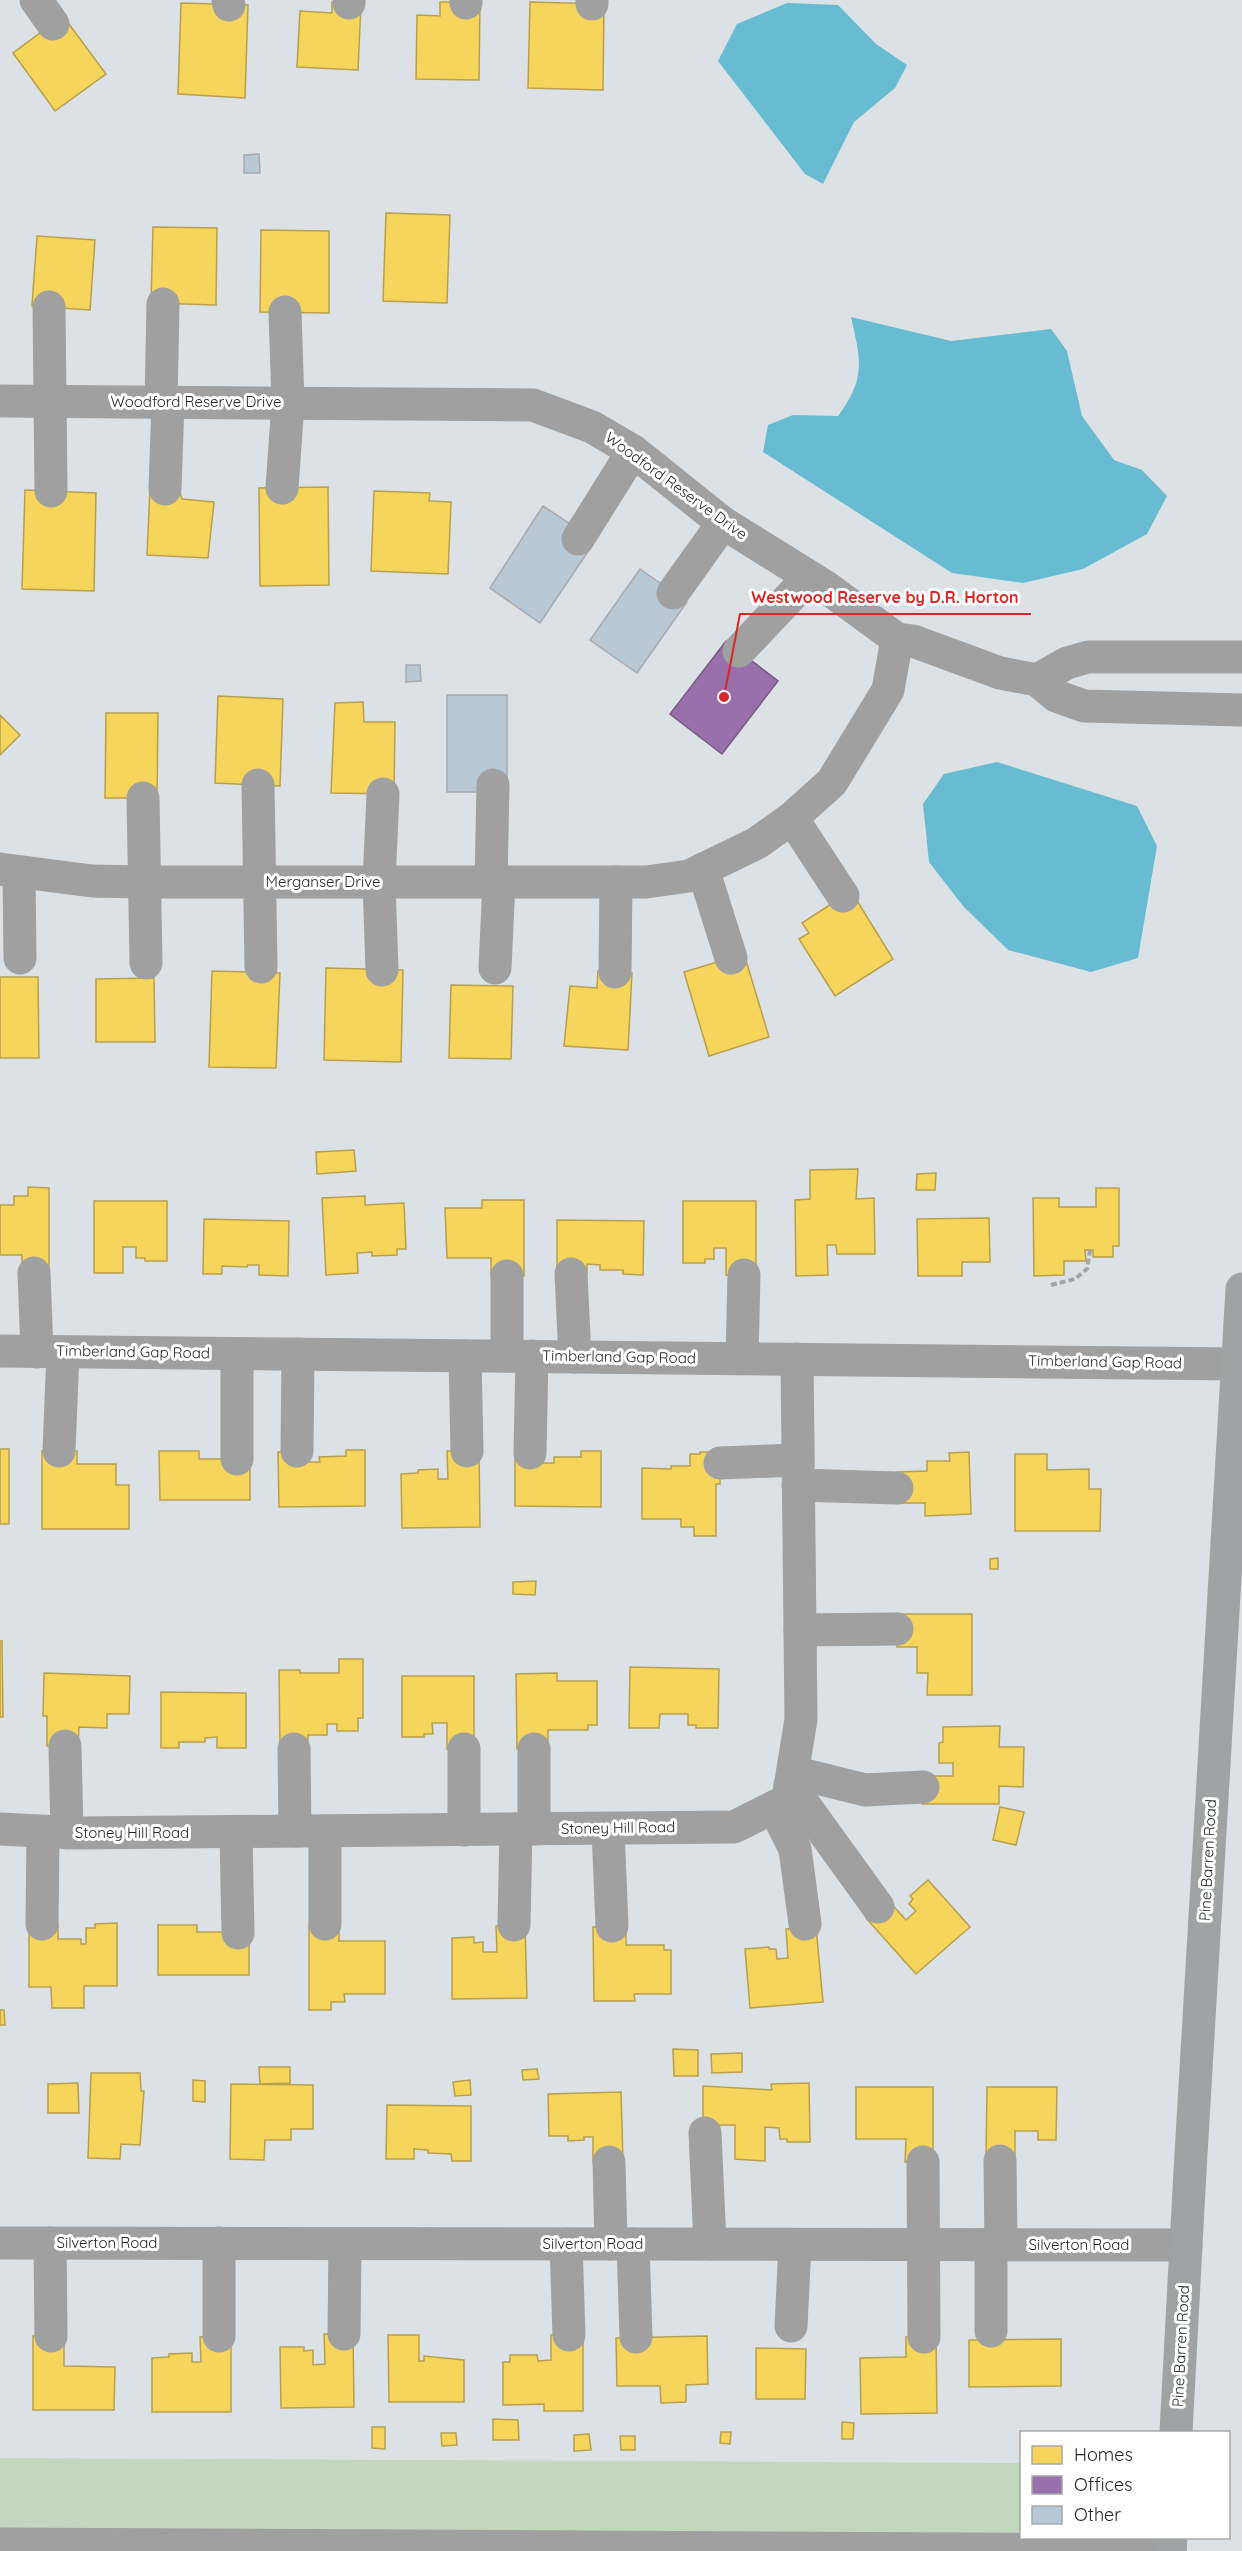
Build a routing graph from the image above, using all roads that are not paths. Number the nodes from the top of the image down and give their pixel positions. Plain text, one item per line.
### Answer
1 (163, 304) dead end
2 (50, 307) dead end
3 (285, 312) dead end
4 (0, 401) edge
5 (51, 402) junction
6 (165, 403) junction
7 (288, 403) junction
8 (633, 451) junction
9 (282, 488) dead end
10 (165, 489) dead end
11 (51, 491) dead end
12 (723, 523) junction
13 (578, 539) dead end
14 (809, 576) junction
15 (673, 593) dead end
16 (897, 639) junction
17 (739, 651) dead end
18 (1242, 657) edge
19 (1037, 680) junction
20 (1242, 710) edge
21 (258, 785) dead end
22 (494, 785) dead end
23 (383, 794) dead end
24 (142, 798) dead end
25 (792, 818) junction
26 (704, 869) junction
27 (10, 870) edge
28 (143, 882) junction
29 (261, 882) junction
30 (379, 882) junction
31 (495, 882) junction
32 (631, 882) junction
33 (843, 896) dead end
34 (20, 957) dead end
35 (731, 958) dead end
36 (146, 963) dead end
37 (261, 967) dead end
38 (495, 968) dead end
39 (382, 970) dead end
40 (615, 972) dead end
41 (34, 1273) dead end
42 (571, 1274) dead end
43 (744, 1275) dead end
44 (507, 1276) dead end
45 (1242, 1288) edge
46 (0, 1351) edge
47 (50, 1352) junction
48 (237, 1353) junction
49 (298, 1354) junction
50 (465, 1356) junction
51 (519, 1356) junction
52 (575, 1357) junction
53 (742, 1358) junction
54 (797, 1359) junction
55 (1238, 1364) junction
56 (59, 1451) dead end
57 (297, 1451) dead end
58 (467, 1451) dead end
59 (530, 1453) dead end
60 (237, 1459) dead end
61 (720, 1463) dead end
62 (798, 1473) junction
63 (897, 1488) dead end
64 (897, 1629) dead end
65 (800, 1630) junction
66 (65, 1746) dead end
67 (294, 1749) dead end
68 (464, 1749) dead end
69 (534, 1749) dead end
70 (922, 1787) dead end
71 (785, 1788) junction
72 (0, 1829) edge
73 (525, 1829) junction
74 (609, 1829) junction
75 (464, 1830) junction
76 (310, 1831) junction
77 (55, 1832) junction
78 (236, 1832) junction
79 (878, 1907) dead end
80 (42, 1924) dead end
81 (325, 1924) dead end
82 (805, 1924) dead end
83 (514, 1925) dead end
84 (612, 1926) dead end
85 (238, 1933) dead end
86 (705, 2133) dead end
87 (1000, 2161) dead end
88 (609, 2162) dead end
89 (923, 2162) dead end
90 (0, 2243) edge
91 (50, 2243) junction
92 (219, 2244) junction
93 (345, 2244) junction
94 (566, 2244) junction
95 (622, 2244) junction
96 (710, 2244) junction
97 (795, 2245) junction
98 (923, 2245) junction
99 (996, 2245) junction
100 (1186, 2245) junction
101 (791, 2326) dead end
102 (991, 2331) dead end
103 (344, 2334) dead end
104 (569, 2335) dead end
105 (51, 2336) dead end
106 (219, 2336) dead end
107 (636, 2337) dead end
108 (924, 2337) dead end
109 (1176, 2431) edge
110 (0, 2544) edge
111 (1170, 2546) edge

1 - 6 street
2 - 5 street
3 - 7 street
4 - 5 street, Woodford Reserve Drive
5 - 6 street, Woodford Reserve Drive
5 - 11 street
6 - 7 street, Woodford Reserve Drive
6 - 10 street
7 - 8 street, Woodford Reserve Drive
7 - 9 street
8 - 12 street, Woodford Reserve Drive
8 - 13 street
12 - 14 street, Woodford Reserve Drive
12 - 15 street
14 - 16 street, Woodford Reserve Drive
14 - 17 street
16 - 19 street, Woodford Reserve Drive
16 - 25 street, Merganser Drive
18 - 19 street
19 - 20 street, Woodford Reserve Drive
21 - 29 street
22 - 31 street
23 - 30 street
24 - 28 street
25 - 26 street, Merganser Drive
25 - 33 street
26 - 32 street, Merganser Drive
26 - 35 street
27 - 28 street, Merganser Drive
27 - 34 street
28 - 29 street, Merganser Drive
28 - 36 street
29 - 30 street, Merganser Drive
29 - 37 street
30 - 31 street, Merganser Drive
30 - 39 street
31 - 32 street, Merganser Drive
31 - 38 street
32 - 40 street
41 - 47 street
42 - 52 street
43 - 53 street
44 - 51 street
45 - 55 main road, Pine Barren Road
46 - 47 street, Timberland Gap Road
47 - 48 street, Timberland Gap Road
47 - 56 street
48 - 49 street, Timberland Gap Road
48 - 60 street
49 - 50 street, Timberland Gap Road
49 - 57 street
50 - 51 street, Timberland Gap Road
50 - 58 street
51 - 52 street, Timberland Gap Road
51 - 59 street
52 - 53 street, Timberland Gap Road
53 - 54 street, Timberland Gap Road
54 - 55 street, Timberland Gap Road
54 - 62 street
55 - 100 main road, Pine Barren Road
61 - 62 street
62 - 63 street
62 - 65 street
64 - 65 street
65 - 71 street
66 - 77 street
67 - 76 street
68 - 75 street
69 - 73 street
70 - 71 street
71 - 74 street, Stoney Hill Road
71 - 79 street
71 - 82 street
72 - 77 street, Stoney Hill Road
73 - 74 street, Stoney Hill Road
73 - 75 street, Stoney Hill Road
73 - 83 street
74 - 84 street
75 - 76 street, Stoney Hill Road
76 - 78 street, Stoney Hill Road
76 - 81 street
77 - 78 street, Stoney Hill Road
77 - 80 street
78 - 85 street
86 - 96 street
87 - 99 street
88 - 95 street
89 - 98 street
90 - 91 street, Silverton Road
91 - 92 street, Silverton Road
91 - 105 street
92 - 93 street, Silverton Road
92 - 106 street
93 - 94 street, Silverton Road
93 - 103 street
94 - 95 street, Silverton Road
94 - 104 street
95 - 96 street, Silverton Road
95 - 107 street
96 - 97 street, Silverton Road
97 - 98 street, Silverton Road
97 - 101 street
98 - 99 street, Silverton Road
98 - 108 street
99 - 100 street, Silverton Road
99 - 102 street
100 - 109 main road, Pine Barren Road
110 - 111 street

